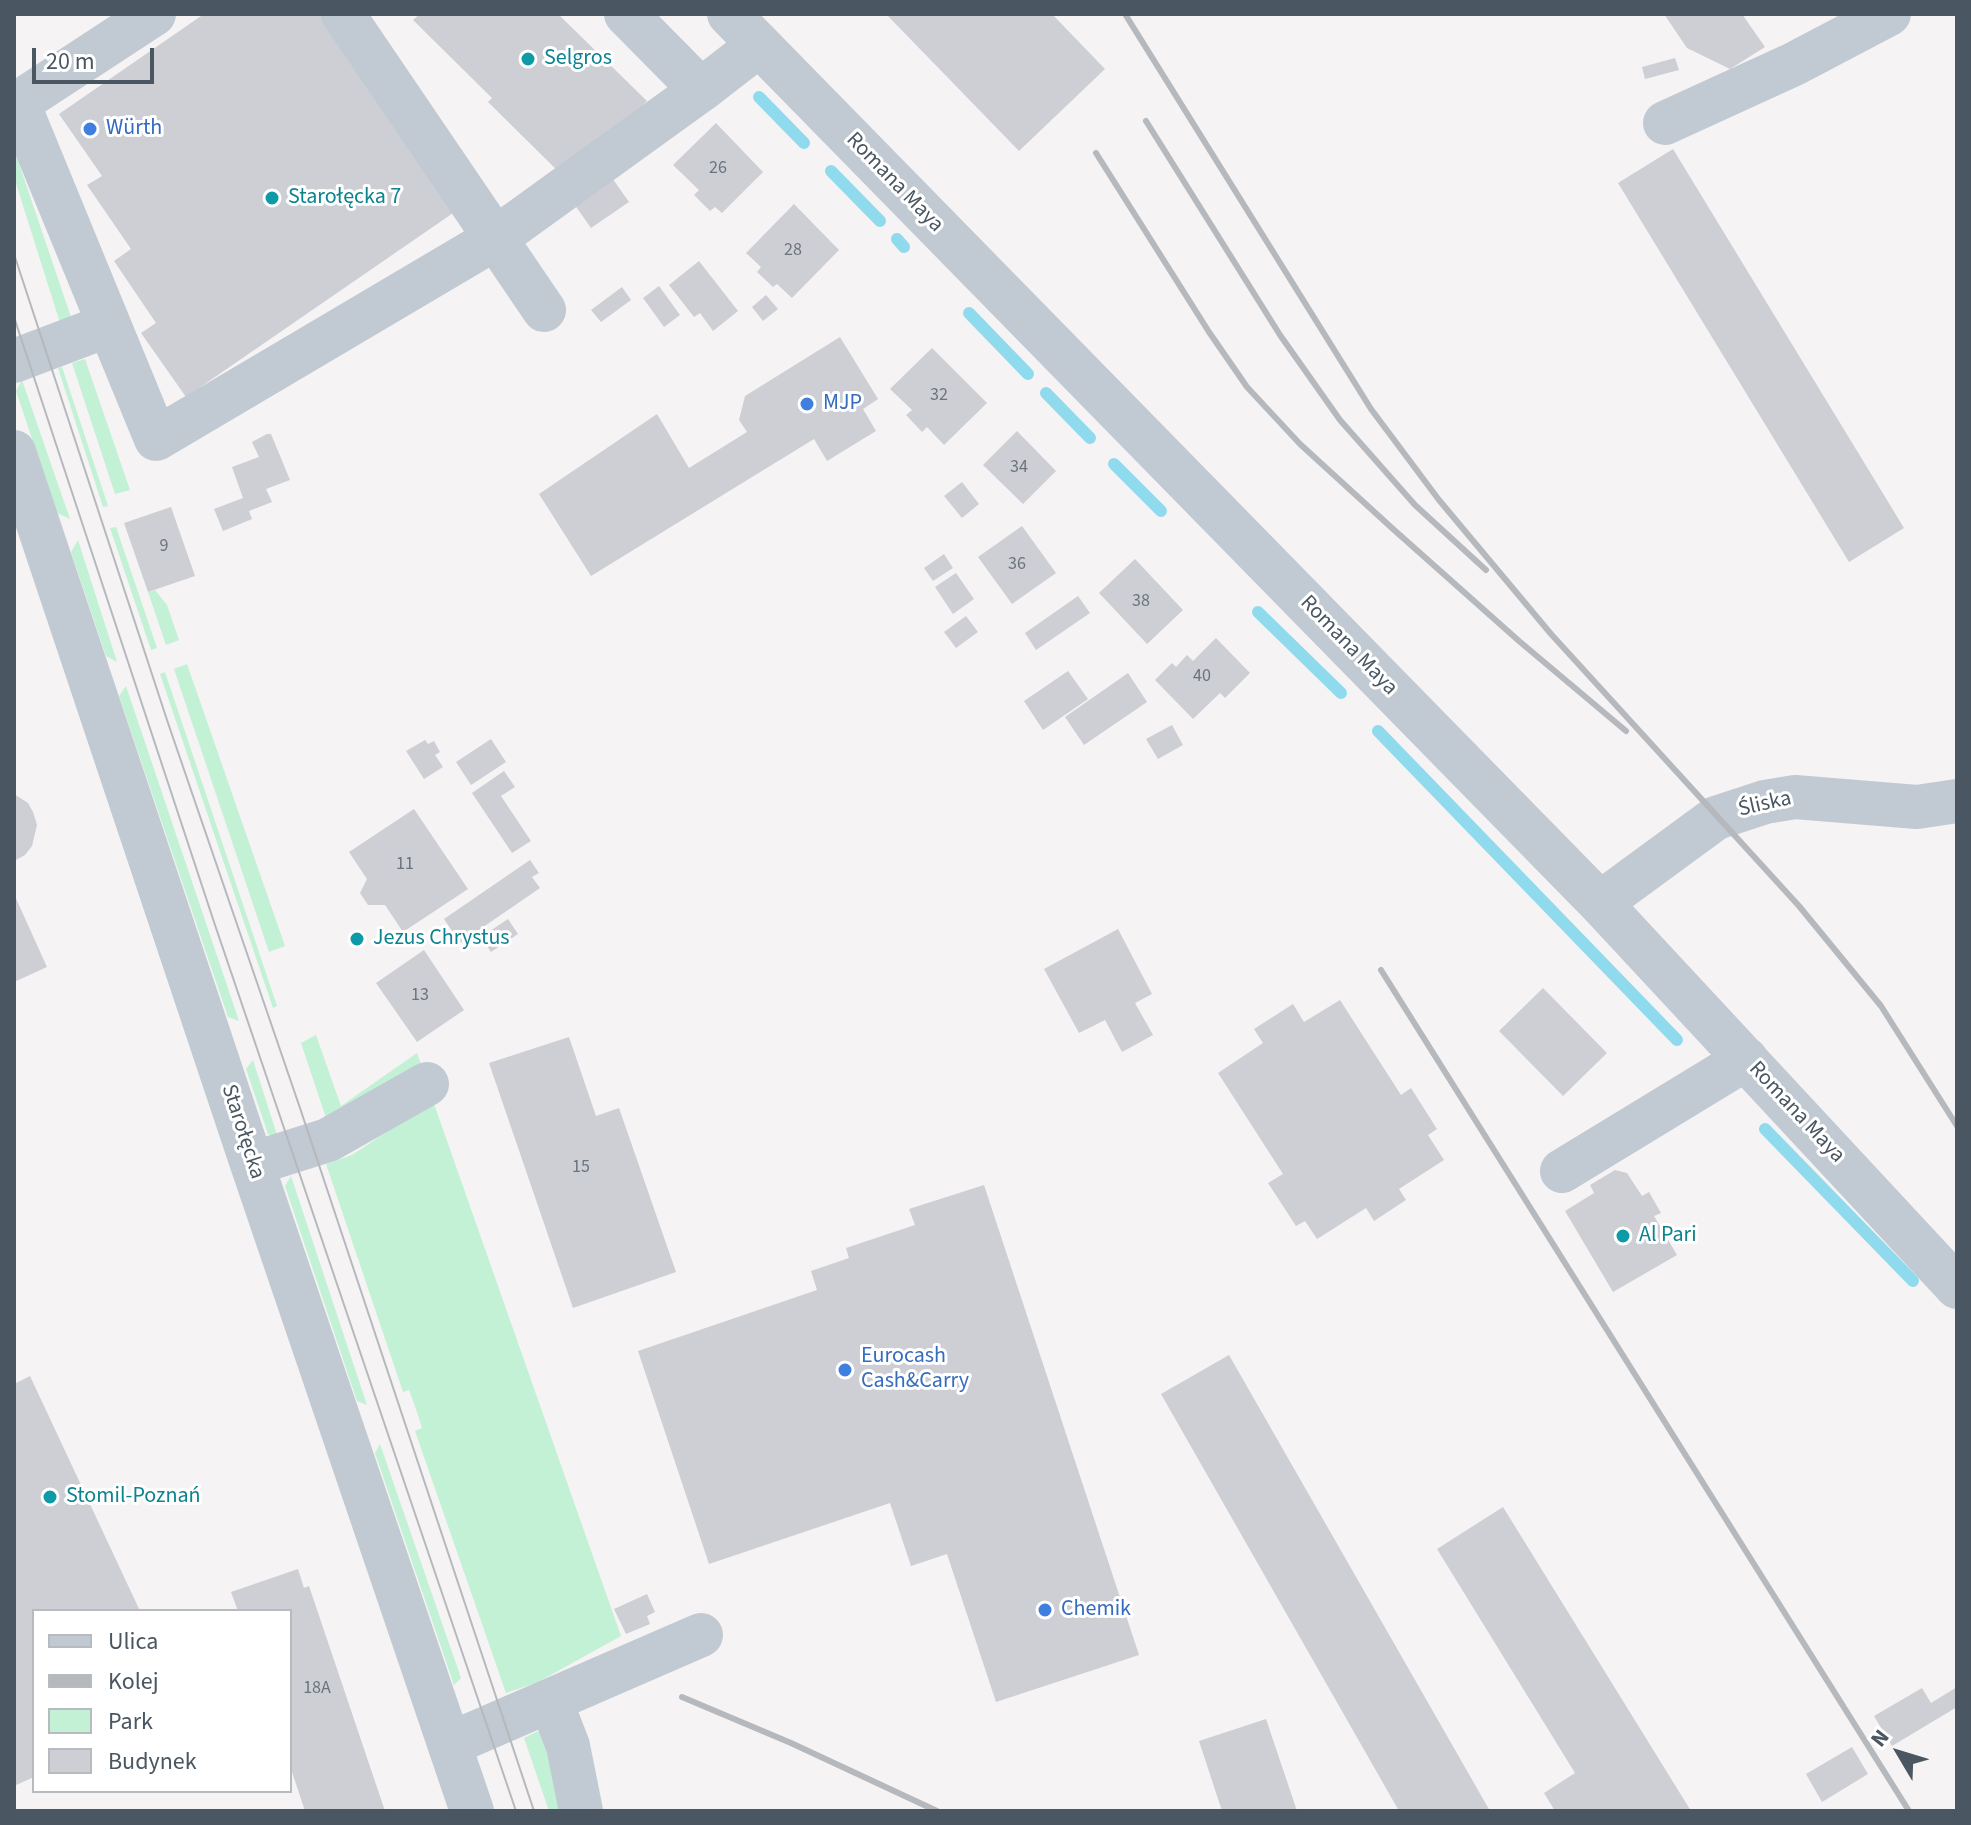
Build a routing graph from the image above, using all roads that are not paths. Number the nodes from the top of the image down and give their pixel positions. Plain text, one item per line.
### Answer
1 (154, 14) edge
2 (343, 14) edge
3 (626, 14) edge
4 (729, 14) edge
5 (1889, 14) edge
6 (759, 45) junction
7 (701, 90) junction
8 (1665, 123) dead end
9 (496, 238) junction
10 (544, 310) dead end
11 (109, 325) junction
12 (14, 361) edge
13 (14, 452) edge
14 (1957, 801) edge
15 (1600, 903) junction
16 (1746, 1059) junction
17 (427, 1084) dead end
18 (252, 1164) junction
19 (1562, 1171) dead end
20 (1957, 1287) edge
21 (701, 1635) dead end
22 (551, 1702) junction
23 (450, 1744) junction
24 (472, 1811) edge
25 (581, 1811) edge

1 - 11 street
2 - 9 street
3 - 7 street
4 - 6 street, Romana Maya
5 - 8 street
6 - 7 street
6 - 15 street, Romana Maya
7 - 9 street
9 - 10 street
9 - 11 street
11 - 12 street
13 - 18 street, Starołęcka
14 - 15 street, Śliska
15 - 16 street, Romana Maya
16 - 19 street
16 - 20 street, Romana Maya
17 - 18 street
18 - 23 street, Starołęcka
21 - 22 street
22 - 23 street
22 - 25 street
23 - 24 street, Starołęcka

